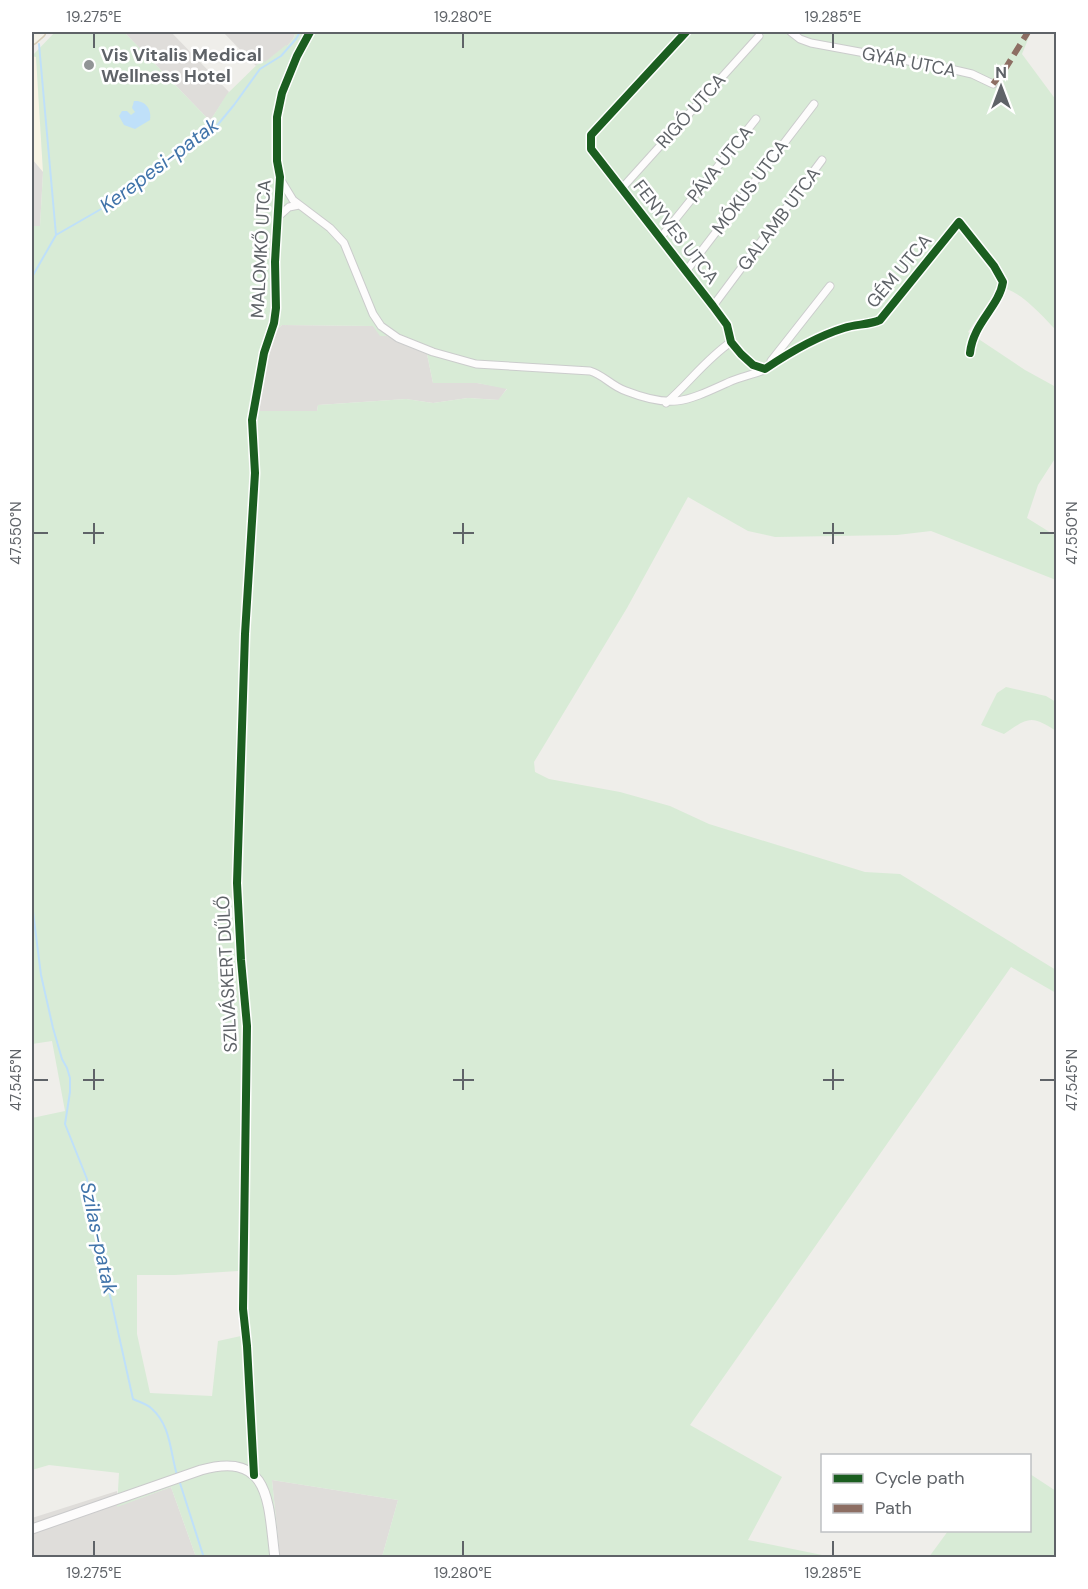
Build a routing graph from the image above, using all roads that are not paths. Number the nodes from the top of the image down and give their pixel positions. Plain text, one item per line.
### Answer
1 (40, 32) edge
2 (310, 32) edge
3 (686, 32) edge
4 (791, 32) edge
5 (759, 36) dead end
6 (32, 39) edge
7 (993, 84) dead end
8 (813, 104) dead end
9 (756, 119) dead end
10 (822, 160) dead end
11 (280, 177) junction
12 (623, 187) junction
13 (299, 205) junction
14 (278, 218) junction
15 (661, 237) junction
16 (687, 270) junction
17 (830, 286) dead end
18 (713, 306) junction
19 (731, 342) junction
20 (970, 352) dead end
21 (765, 369) junction
22 (666, 403) junction
23 (255, 473) joint
24 (254, 1475) junction
25 (32, 1529) edge
26 (275, 1557) edge

1 - 6 main road
2 - 11 street, MALOMKŐ UTCA
3 - 12 street, FENYVES UTCA
4 - 7 street, GYÁR UTCA
5 - 12 street, RIGÓ UTCA
8 - 16 street, MÓKUS UTCA
9 - 15 street, PÁVA UTCA
10 - 18 street, GALAMB UTCA
11 - 13 street
11 - 14 street, MALOMKŐ UTCA
12 - 15 street, FENYVES UTCA
13 - 14 street
13 - 22 street
14 - 23 street, MALOMKŐ UTCA
15 - 16 street, FENYVES UTCA
16 - 18 street, FENYVES UTCA
17 - 21 street
18 - 19 street, FENYVES UTCA
19 - 21 street
19 - 22 street
20 - 21 street, GÉM UTCA
21 - 22 street
23 - 24 street, SZILVÁSKERT DŰLŐ
24 - 25 main road
24 - 26 main road

